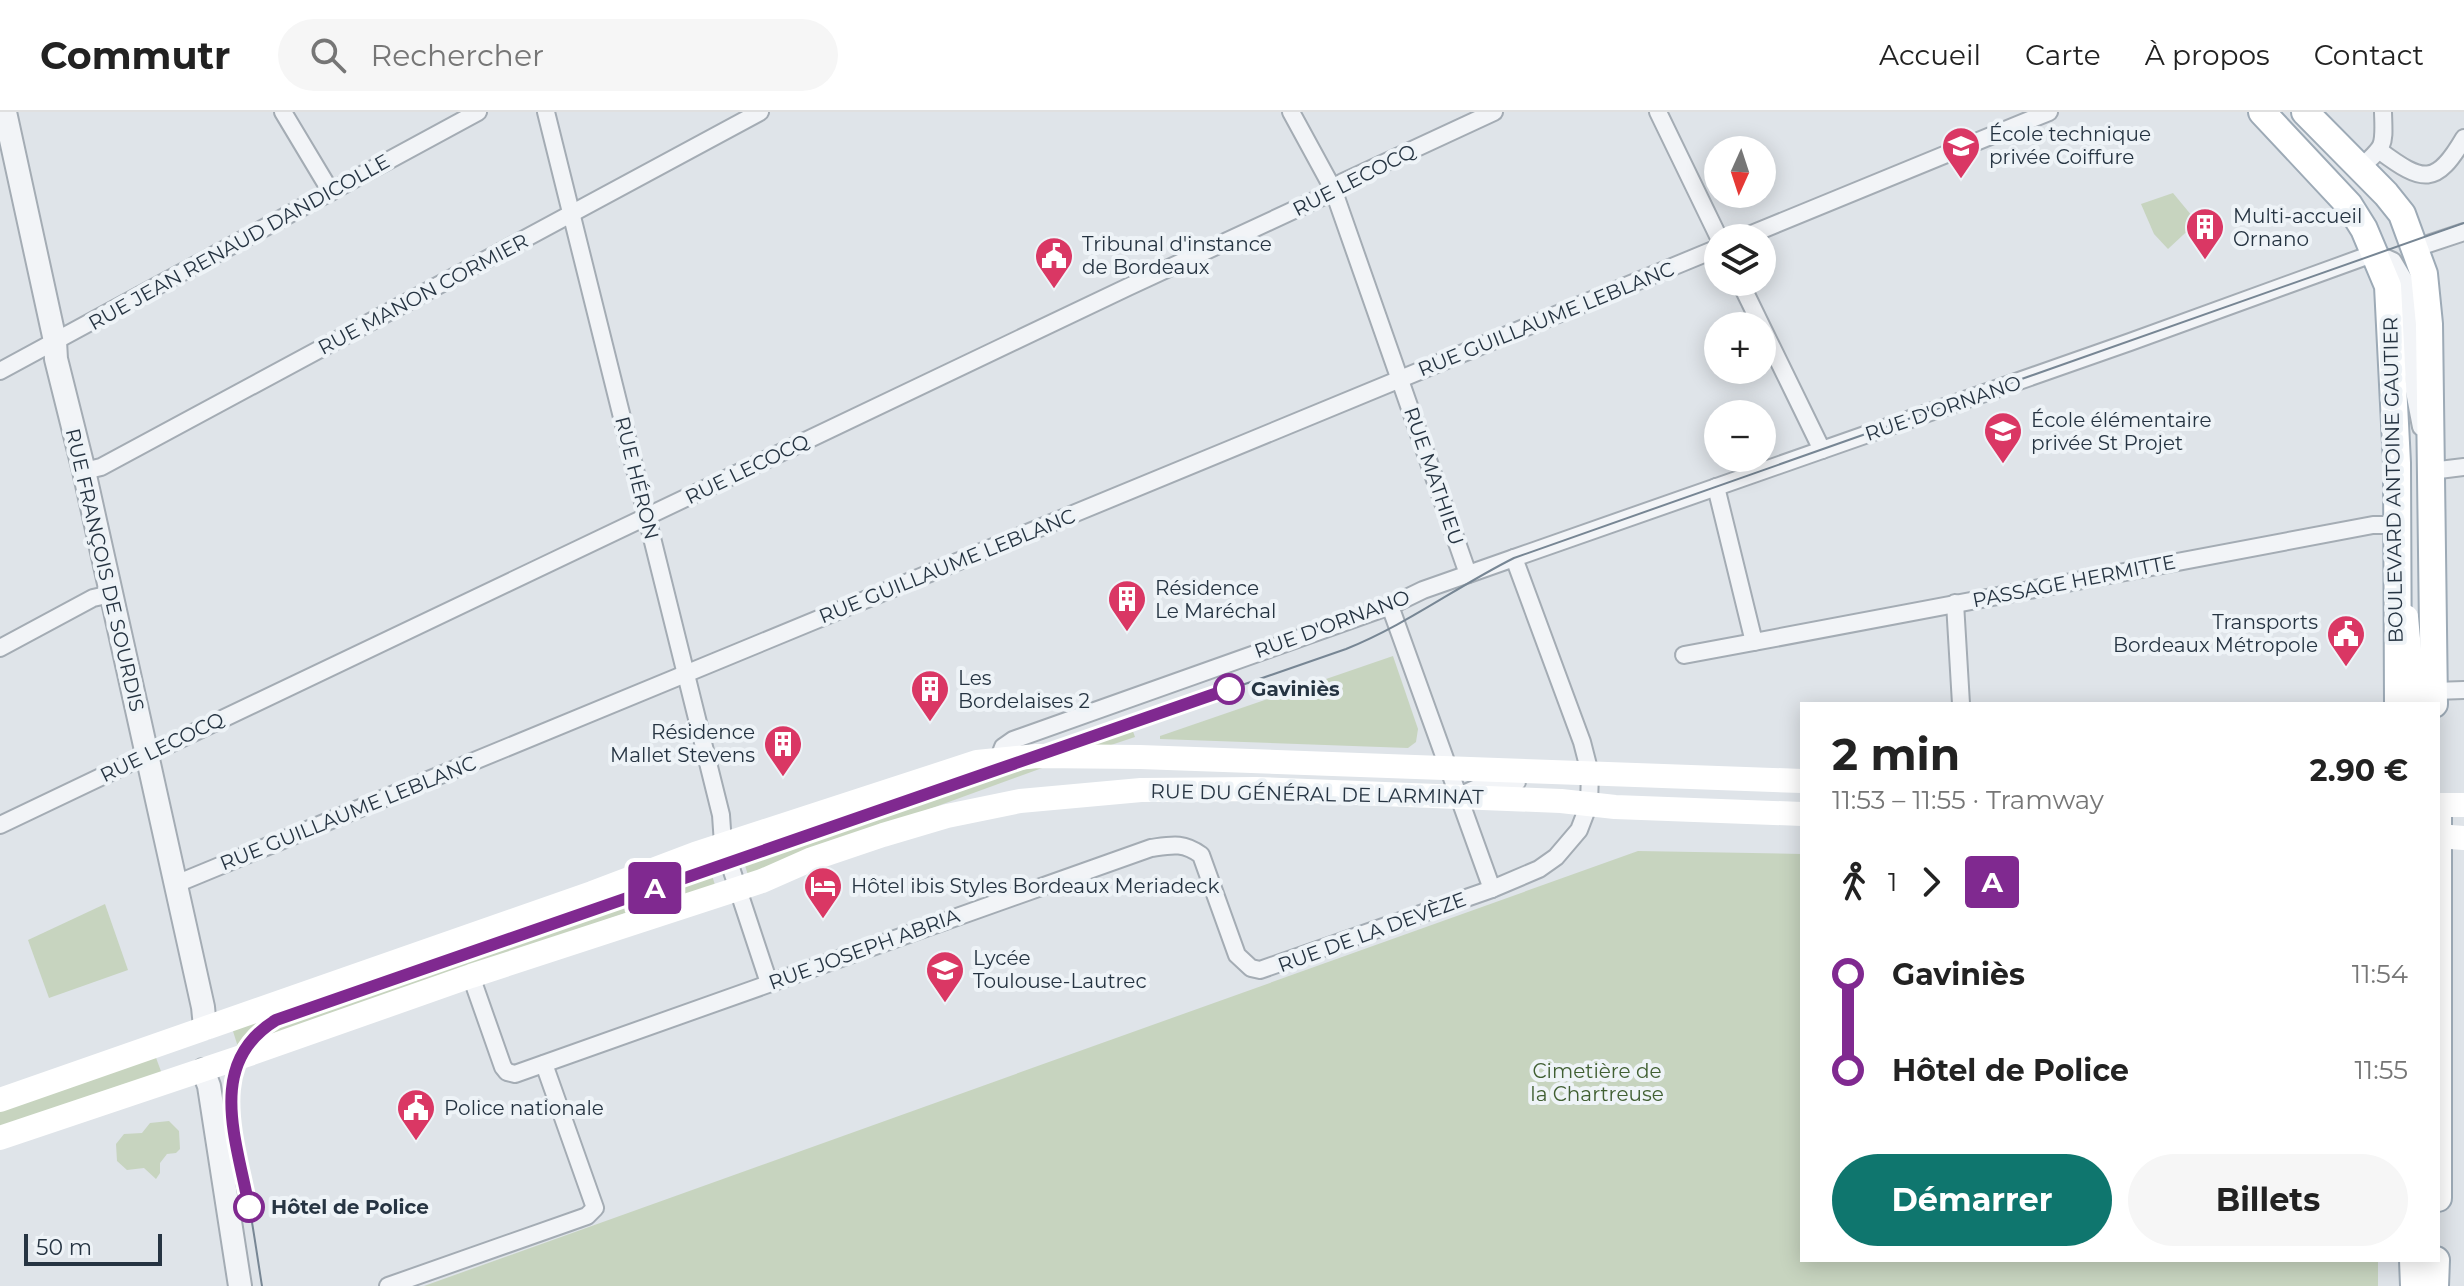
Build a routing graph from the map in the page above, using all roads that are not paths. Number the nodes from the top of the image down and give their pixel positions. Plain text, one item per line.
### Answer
1 (5, 112) edge
2 (283, 112) edge
3 (478, 112) edge
4 (546, 112) edge
5 (760, 112) edge
6 (1291, 112) edge
7 (1658, 112) edge
8 (2049, 112) edge
9 (2262, 112) edge
10 (2305, 112) edge
11 (2383, 112) edge
12 (1484, 114) edge
13 (2464, 138) edge
14 (2370, 160) junction
15 (1333, 189) junction
16 (331, 192) junction
17 (571, 214) junction
18 (1712, 224) edge
19 (1776, 224) edge
20 (2464, 232) edge
21 (2416, 248) junction
22 (2375, 253) junction
23 (1704, 254) edge
24 (1747, 296) edge
25 (55, 341) junction
26 (0, 371) edge
27 (1401, 379) junction
28 (1822, 450) junction
29 (2464, 467) edge
30 (84, 471) junction
31 (2431, 471) junction
32 (1716, 487) junction
33 (647, 517) junction
34 (2396, 525) junction
35 (2396, 552) junction
36 (1514, 558) junction
37 (1468, 574) junction
38 (111, 594) junction
39 (1955, 603) junction
40 (1390, 606) junction
41 (1754, 642) junction
42 (0, 648) edge
43 (1684, 655) dead end
44 (686, 674) junction
45 (2464, 690) edge
46 (2427, 700) edge
47 (1961, 702) edge
48 (2398, 702) edge
49 (146, 754) junction
50 (998, 760) junction
51 (1447, 768) junction
52 (1590, 773) junction
53 (1800, 781) edge
54 (1457, 796) junction
55 (1589, 804) junction
56 (2464, 805) edge
57 (2440, 807) edge
58 (1800, 814) edge
59 (0, 825) edge
60 (2440, 835) edge
61 (2464, 838) edge
62 (723, 844) junction
63 (176, 884) junction
64 (737, 889) junction
65 (1492, 889) junction
66 (1251, 968) joint
67 (471, 976) junction
68 (769, 983) junction
69 (205, 1027) junction
70 (544, 1064) junction
71 (203, 1070) junction
72 (0, 1100) edge
73 (0, 1138) edge
74 (2413, 1262) edge
75 (2436, 1262) edge
76 (240, 1286) edge
77 (388, 1286) edge
78 (2414, 1286) edge
79 (2435, 1286) edge

1 - 25 street, RUE FRANÇOIS DE SOURDIS
2 - 16 street
3 - 16 street, RUE JEAN RENAUD DANDICOLLE
4 - 17 street, RUE HÉRON
5 - 17 street, RUE MANON CORMIER
6 - 15 street, RUE MATHIEU
7 - 18 street
8 - 19 street
9 - 22 main road
10 - 14 main road, BOULEVARD ANTOINE GAUTIER
11 - 14 street
12 - 15 street, RUE LECOCQ
13 - 14 street
14 - 21 main road, BOULEVARD ANTOINE GAUTIER
15 - 27 street, RUE MATHIEU
15 - 33 street, RUE LECOCQ
16 - 25 street, RUE JEAN RENAUD DANDICOLLE
17 - 30 street, RUE MANON CORMIER
17 - 33 street, RUE HÉRON
20 - 21 street
21 - 31 main road, BOULEVARD ANTOINE GAUTIER
22 - 28 street, RUE D'ORNANO
22 - 31 street, BOULEVARD ANTOINE GAUTIER
22 - 34 main road, BOULEVARD ANTOINE GAUTIER
23 - 27 street, RUE GUILLAUME LEBLANC
24 - 28 street
25 - 26 street, RUE JEAN RENAUD DANDICOLLE
25 - 30 street, RUE FRANÇOIS DE SOURDIS
27 - 37 street, RUE MATHIEU
27 - 44 street, RUE GUILLAUME LEBLANC
28 - 32 street, RUE D'ORNANO
29 - 31 street
30 - 38 street, RUE FRANÇOIS DE SOURDIS
31 - 46 main road, BOULEVARD ANTOINE GAUTIER
32 - 36 street, RUE D'ORNANO
32 - 41 street
33 - 44 street, RUE HÉRON
33 - 49 street, RUE LECOCQ
34 - 35 main road, BOULEVARD ANTOINE GAUTIER
34 - 39 street, PASSAGE HERMITTE
35 - 46 main road
35 - 48 main road, BOULEVARD ANTOINE GAUTIER
36 - 37 street, RUE D'ORNANO
36 - 52 street
37 - 40 street, RUE D'ORNANO
38 - 42 street
38 - 49 street, RUE FRANÇOIS DE SOURDIS
39 - 41 street, PASSAGE HERMITTE
39 - 47 street
40 - 50 street, RUE D'ORNANO
40 - 51 street, RUE DE LA DEVÈZE
41 - 43 street, PASSAGE HERMITTE
44 - 62 street, RUE HÉRON
44 - 63 street, RUE GUILLAUME LEBLANC
45 - 46 street
49 - 59 street, RUE LECOCQ
49 - 63 street, RUE FRANÇOIS DE SOURDIS
50 - 51 main road, RUE DU GÉNÉRAL DE LARMINAT
50 - 62 main road
51 - 52 main road, RUE DU GÉNÉRAL DE LARMINAT
51 - 54 street, RUE DE LA DEVÈZE
52 - 53 main road, RUE DU GÉNÉRAL DE LARMINAT
52 - 54 street
52 - 55 street
54 - 55 main road, RUE DU GÉNÉRAL DE LARMINAT
54 - 64 main road, RUE DU GÉNÉRAL DE LARMINAT
54 - 65 street, RUE DE LA DEVÈZE
55 - 58 main road, RUE DU GÉNÉRAL DE LARMINAT
55 - 65 street, RUE DE LA DEVÈZE
56 - 57 main road
60 - 61 main road
62 - 64 street, RUE HÉRON
62 - 69 main road
63 - 69 street, RUE FRANÇOIS DE SOURDIS
64 - 67 main road, RUE DU GÉNÉRAL DE LARMINAT
64 - 68 street
65 - 66 street, RUE DE LA DEVÈZE
66 - 68 street, RUE JOSEPH ABRIA
67 - 70 street, RUE JOSEPH ABRIA
67 - 71 main road, RUE DU GÉNÉRAL DE LARMINAT
68 - 70 street, RUE JOSEPH ABRIA
69 - 72 main road
70 - 77 street
71 - 73 main road, RUE DU GÉNÉRAL DE LARMINAT
71 - 76 street
74 - 78 main road
75 - 79 main road

